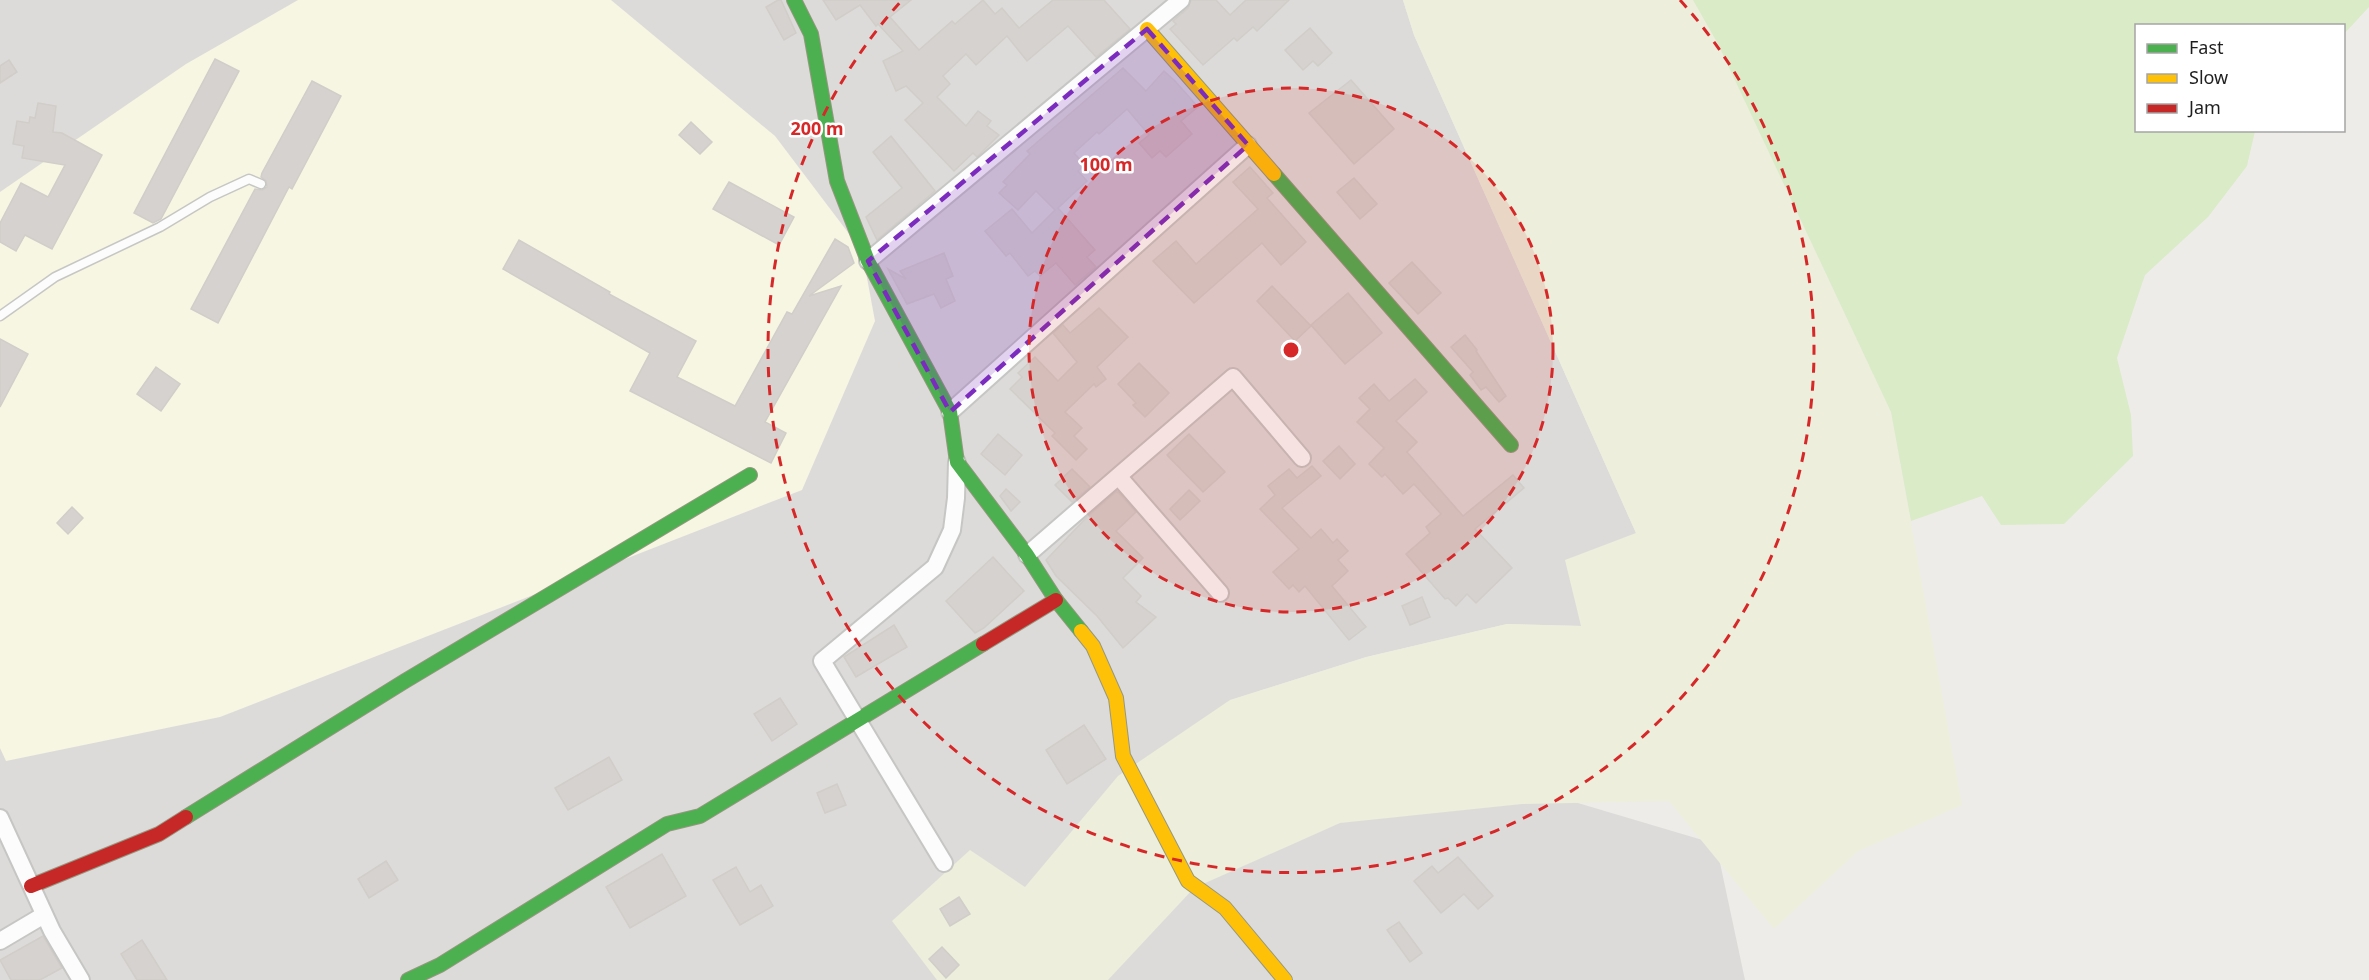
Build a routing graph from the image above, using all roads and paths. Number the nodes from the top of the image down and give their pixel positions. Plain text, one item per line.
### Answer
1 (794, 0) edge
2 (1181, 0) edge
3 (1147, 29) junction
4 (1248, 145) junction
5 (261, 184) dead end
6 (868, 261) junction
7 (0, 316) edge
8 (950, 412) junction
9 (1511, 446) dead end
10 (1302, 458) dead end
11 (957, 462) junction
12 (750, 475) dead end
13 (1119, 477) junction
14 (1027, 555) junction
15 (1220, 593) dead end
16 (1056, 600) junction
17 (857, 720) junction
18 (0, 818) edge
19 (944, 863) dead end
20 (31, 886) junction
21 (44, 915) junction
22 (0, 941) edge
23 (81, 980) edge
24 (408, 980) edge
25 (1285, 980) edge

1 - 6 street
2 - 3 street
3 - 4 street
3 - 6 street
4 - 8 street
4 - 9 street
5 - 7 lane
6 - 8 street
8 - 11 street
10 - 13 street
11 - 14 street
11 - 17 street
12 - 20 street
13 - 14 street
13 - 15 street
14 - 16 street
16 - 17 street
16 - 25 street
17 - 19 street
17 - 24 street
18 - 20 street
20 - 21 street
21 - 22 street
21 - 23 street

